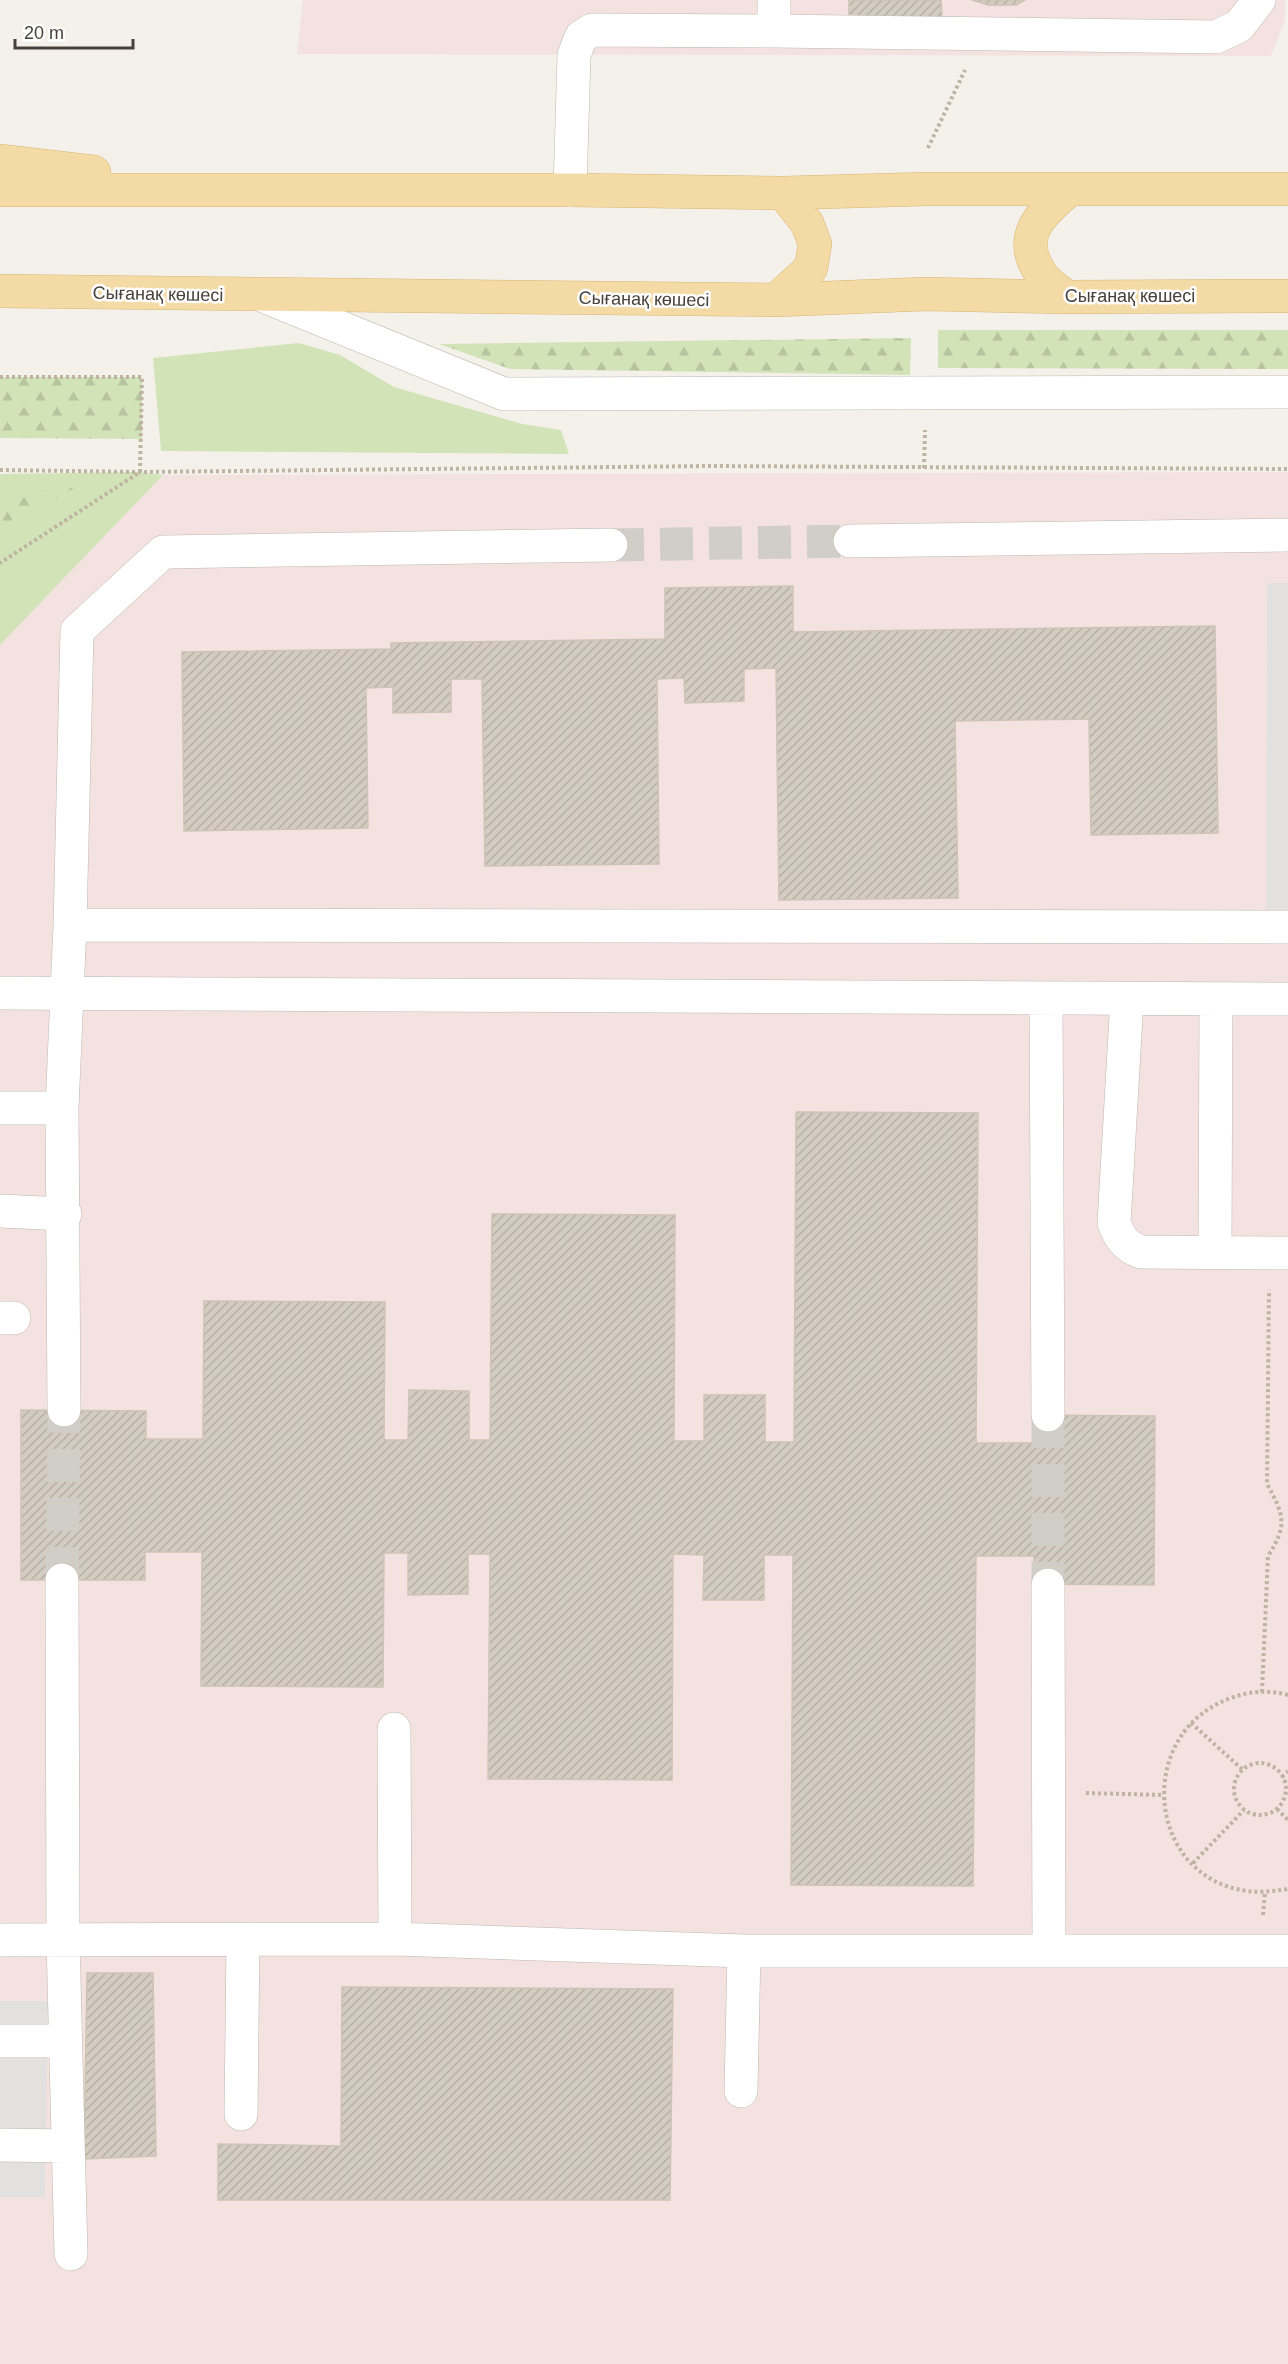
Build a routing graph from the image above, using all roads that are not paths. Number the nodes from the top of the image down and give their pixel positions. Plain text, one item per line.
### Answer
1 (1259, 0) edge
2 (774, 16) edge
3 (0, 161) edge
4 (1288, 189) edge
5 (0, 190) edge
6 (251, 190) junction
7 (570, 190) junction
8 (1068, 191) junction
9 (783, 193) junction
10 (0, 291) edge
11 (261, 295) junction
12 (1288, 296) edge
13 (1066, 297) junction
14 (776, 300) junction
15 (1288, 392) edge
16 (1288, 535) edge
17 (850, 542) tunnel mouth
18 (610, 545) tunnel mouth
19 (70, 925) junction
20 (1288, 927) edge
21 (0, 993) edge
22 (66, 993) junction
23 (1046, 998) junction
24 (1127, 999) junction
25 (1216, 999) junction
26 (1288, 999) edge
27 (0, 1108) edge
28 (62, 1108) junction
29 (0, 1211) edge
30 (64, 1214) junction
31 (1215, 1252) junction
32 (1279, 1253) edge
33 (64, 1410) tunnel mouth
34 (1048, 1415) tunnel mouth
35 (63, 1580) tunnel mouth
36 (1048, 1585) tunnel mouth
37 (394, 1729) dead end
38 (395, 1939) junction
39 (0, 1940) edge
40 (63, 1940) junction
41 (243, 1940) junction
42 (744, 1951) junction
43 (1049, 1951) junction
44 (1288, 1951) edge
45 (66, 2040) junction
46 (0, 2041) edge
47 (741, 2091) dead end
48 (241, 2114) dead end
49 (0, 2145) edge
50 (68, 2146) junction
51 (71, 2254) dead end

1 - 2 street
2 - 7 street
3 - 6 main road
4 - 8 main road
5 - 6 main road
6 - 7 main road
7 - 9 main road
8 - 9 main road
8 - 13 main road
9 - 14 main road
10 - 11 main road, Сығанақ көшесі
11 - 14 main road, Сығанақ көшесі
11 - 15 street
12 - 13 main road, Сығанақ көшесі
13 - 14 main road, Сығанақ көшесі
16 - 17 street
18 - 19 street
19 - 20 street
19 - 22 street
21 - 22 street
22 - 23 street
22 - 28 street
23 - 24 street
23 - 34 street
24 - 25 street
24 - 31 street
25 - 26 street
25 - 31 street
27 - 28 street
28 - 30 street
29 - 30 street
30 - 33 street
31 - 32 street
35 - 40 street
36 - 43 street
37 - 38 street
38 - 41 street
38 - 42 street
39 - 40 street
40 - 41 street
40 - 45 street
41 - 48 street
42 - 43 street
42 - 47 street
43 - 44 street
45 - 46 street
45 - 50 street
49 - 50 street
50 - 51 street

